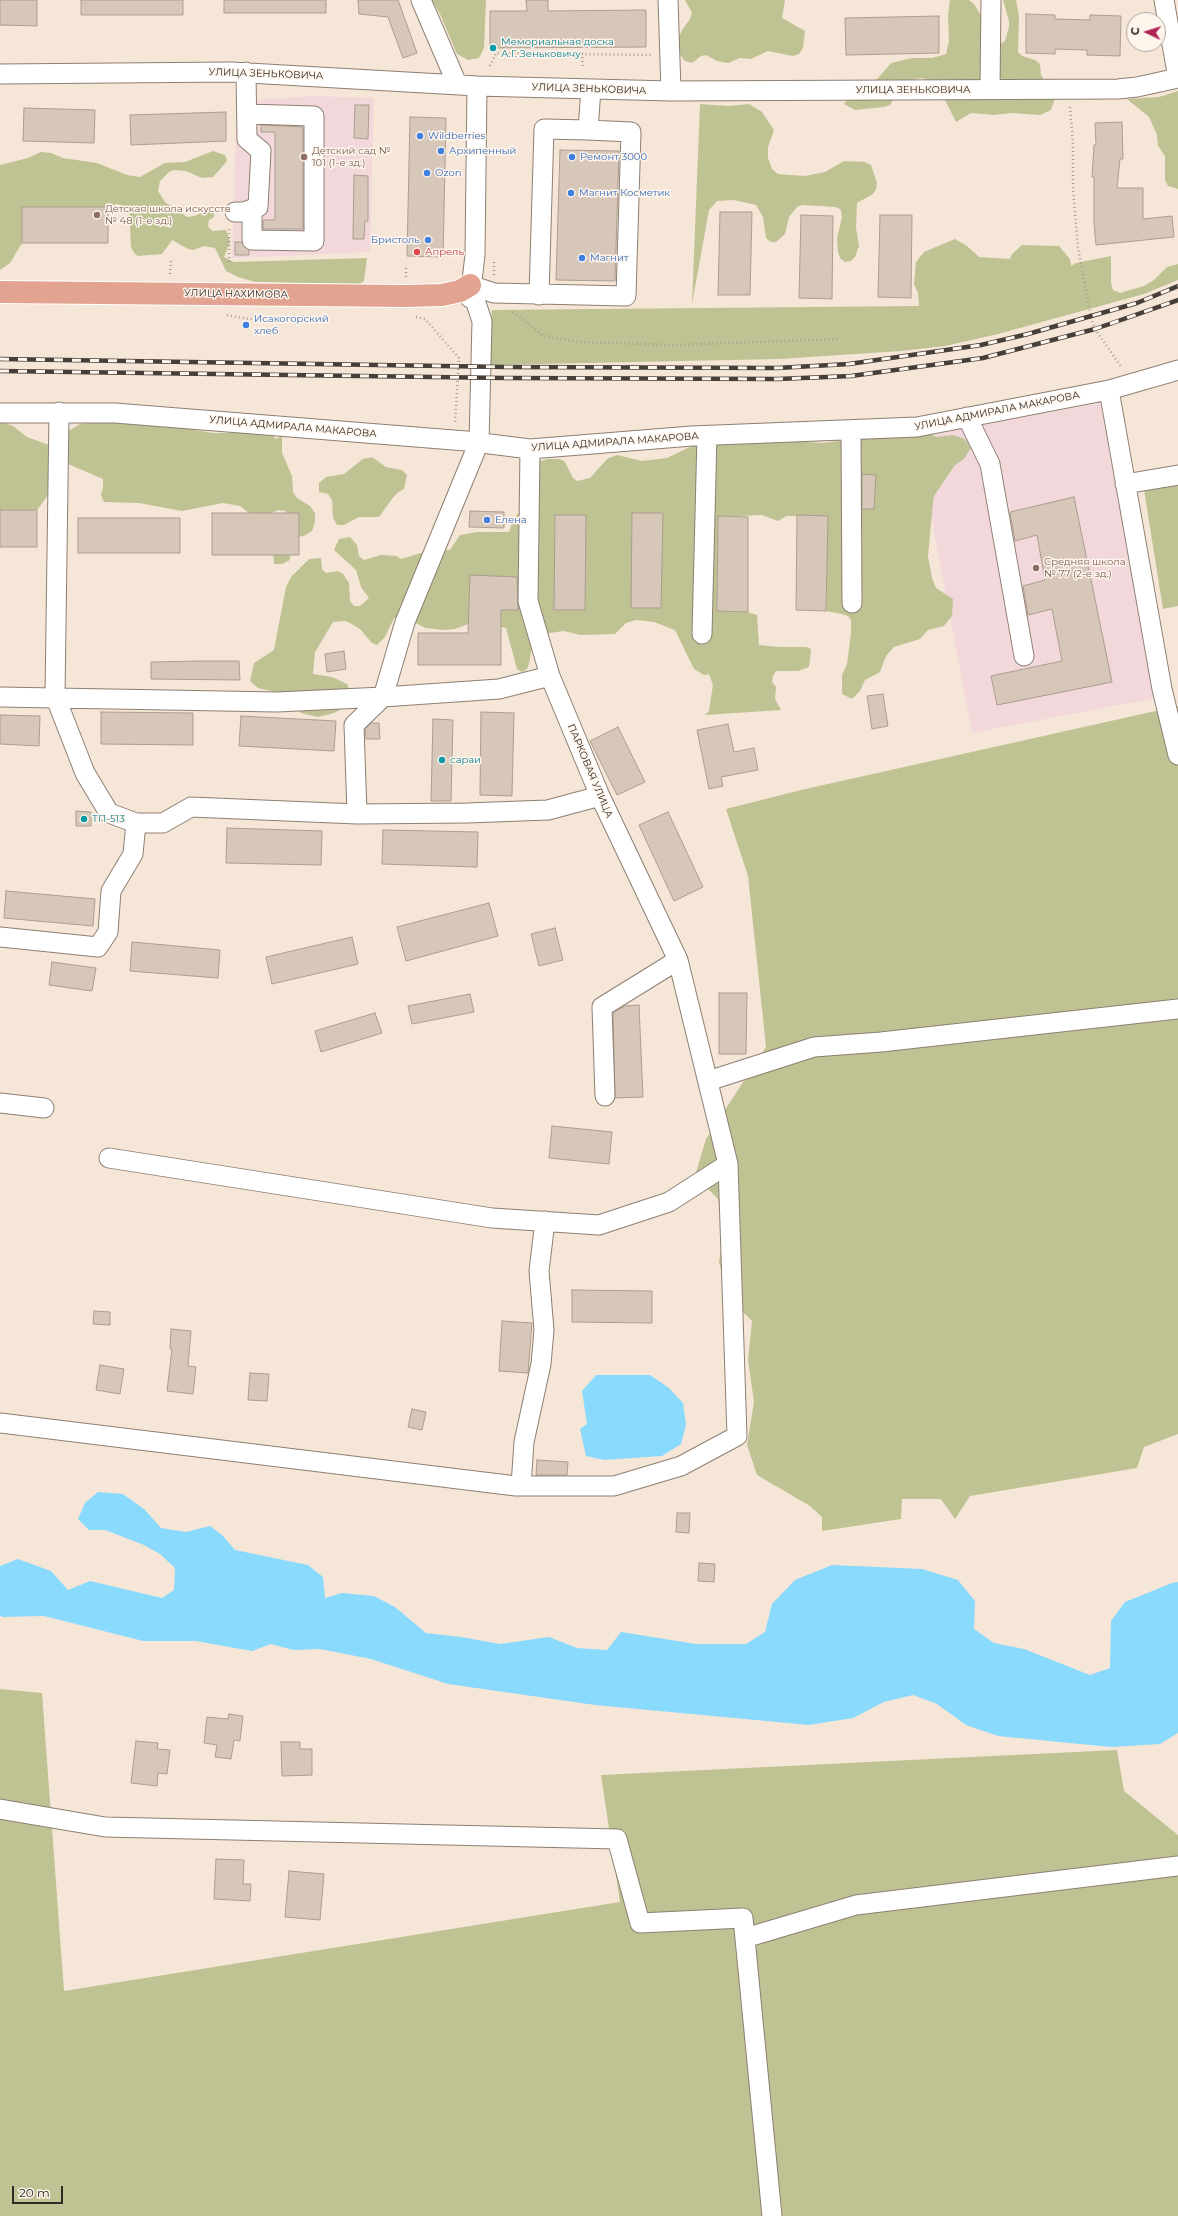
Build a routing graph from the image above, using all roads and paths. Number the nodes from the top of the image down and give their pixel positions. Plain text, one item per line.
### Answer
1 (421, 0) edge
2 (668, 0) edge
3 (991, 0) edge
4 (1164, 0) edge
5 (582, 53) junction
6 (655, 59) dead end
7 (490, 66) dead end
8 (583, 67) dead end
9 (246, 72) junction
10 (0, 74) edge
11 (1178, 78) edge
12 (457, 84) junction
13 (478, 86) junction
14 (591, 89) junction
15 (990, 89) junction
16 (1068, 89) junction
17 (671, 91) junction
18 (247, 114) junction
19 (588, 130) junction
20 (239, 216) junction
21 (475, 255) junction
22 (171, 261) dead end
23 (229, 262) dead end
24 (470, 285) junction
25 (0, 292) edge
26 (169, 293) junction
27 (494, 293) junction
28 (539, 295) junction
29 (220, 314) dead end
30 (412, 315) dead end
31 (315, 316) dead end
32 (840, 339) dead end
33 (1123, 369) dead end
34 (1178, 370) edge
35 (1109, 390) junction
36 (59, 412) junction
37 (0, 413) edge
38 (967, 417) junction
39 (851, 430) junction
40 (707, 436) junction
41 (466, 441) junction
42 (530, 449) junction
43 (1178, 475) edge
44 (1125, 484) junction
45 (852, 603) dead end
46 (702, 634) dead end
47 (1024, 656) dead end
48 (550, 676) junction
49 (55, 696) junction
50 (0, 697) edge
51 (383, 697) junction
52 (1178, 755) edge
53 (600, 796) junction
54 (357, 814) junction
55 (136, 823) junction
56 (0, 937) edge
57 (678, 960) junction
58 (1178, 1009) edge
59 (708, 1082) junction
60 (605, 1096) dead end
61 (0, 1103) edge
62 (44, 1108) dead end
63 (109, 1158) dead end
64 (728, 1164) junction
65 (545, 1221) junction
66 (0, 1422) edge
67 (521, 1486) junction
68 (0, 1809) edge
69 (1178, 1866) edge
70 (746, 1938) junction
71 (772, 2216) edge

1 - 12 street
2 - 17 street
3 - 15 street
4 - 11 street
5 - 6 path
5 - 7 path
5 - 8 path
9 - 10 street, УЛИЦА ЗЕНЬКОВИЧА
9 - 12 street, УЛИЦА ЗЕНЬКОВИЧА
9 - 18 street
11 - 16 street, УЛИЦА ЗЕНЬКОВИЧА
12 - 13 street, УЛИЦА ЗЕНЬКОВИЧА
13 - 14 street, УЛИЦА ЗЕНЬКОВИЧА
13 - 21 street
14 - 17 street, УЛИЦА ЗЕНЬКОВИЧА
14 - 19 street
15 - 16 street, УЛИЦА ЗЕНЬКОВИЧА
15 - 17 street, УЛИЦА ЗЕНЬКОВИЧА
16 - 33 path
18 - 20 street
18 - 20 street
19 - 28 street
19 - 28 street
20 - 23 path
21 - 24 street
21 - 27 path
22 - 26 path
24 - 26 main road, УЛИЦА НАХИМОВА
24 - 27 street
24 - 41 street
25 - 26 main road, УЛИЦА НАХИМОВА
27 - 28 street
27 - 32 path
29 - 31 path
30 - 41 path
34 - 35 street, УЛИЦА АДМИРАЛА МАКАРОВА
35 - 38 street, УЛИЦА АДМИРАЛА МАКАРОВА
35 - 44 street
36 - 37 street, УЛИЦА АДМИРАЛА МАКАРОВА
36 - 41 street, УЛИЦА АДМИРАЛА МАКАРОВА
36 - 49 street
38 - 39 street, УЛИЦА АДМИРАЛА МАКАРОВА
38 - 47 street
39 - 40 street, УЛИЦА АДМИРАЛА МАКАРОВА
39 - 45 street
40 - 42 street, УЛИЦА АДМИРАЛА МАКАРОВА
40 - 46 street
41 - 42 street, УЛИЦА АДМИРАЛА МАКАРОВА
41 - 51 street
42 - 48 street, ПАРКОВАЯ УЛИЦА
43 - 44 street
44 - 52 street
48 - 51 street
48 - 53 street, ПАРКОВАЯ УЛИЦА
49 - 50 street
49 - 51 street
49 - 55 street
51 - 54 street
53 - 54 street
53 - 57 street, ПАРКОВАЯ УЛИЦА
54 - 55 street
55 - 56 street
57 - 59 street, ПАРКОВАЯ УЛИЦА
57 - 60 street
58 - 59 street
59 - 64 street, ПАРКОВАЯ УЛИЦА
61 - 62 street
63 - 65 street
64 - 65 street
64 - 67 street, ПАРКОВАЯ УЛИЦА
65 - 67 street
66 - 67 street
68 - 70 street
69 - 70 street
70 - 71 street

